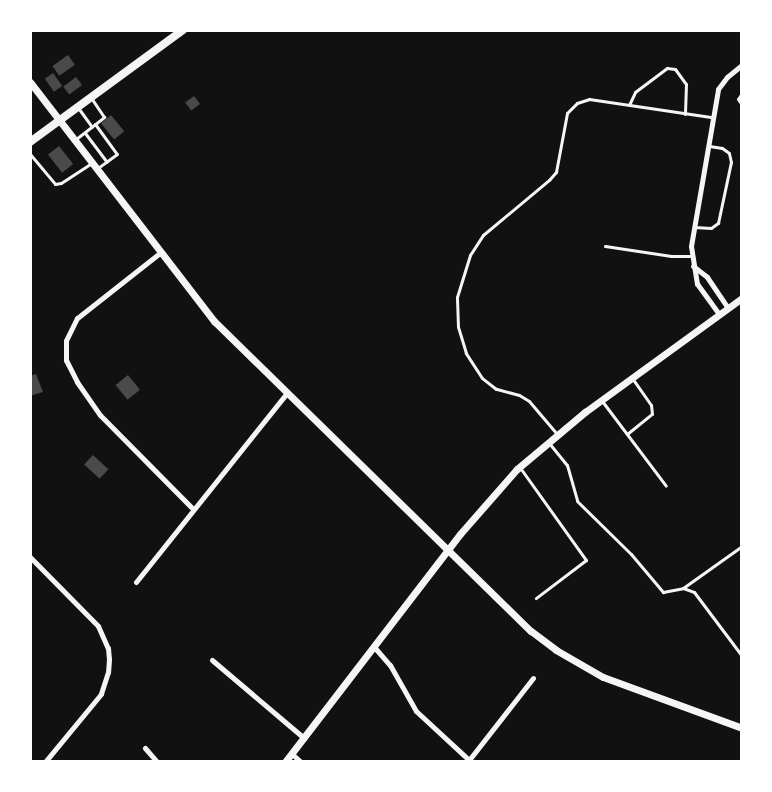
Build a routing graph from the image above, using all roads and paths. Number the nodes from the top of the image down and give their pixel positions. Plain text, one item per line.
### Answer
1 (183, 30) edge
2 (742, 65) edge
3 (30, 82) edge
4 (742, 93) edge
5 (90, 97) junction
6 (629, 105) junction
7 (742, 105) edge
8 (77, 106) junction
9 (686, 114) junction
10 (711, 117) junction
11 (60, 119) junction
12 (94, 126) junction
13 (85, 133) junction
14 (76, 140) junction
15 (30, 142) edge
16 (707, 146) junction
17 (30, 154) edge
18 (107, 162) junction
19 (96, 165) junction
20 (694, 227) junction
21 (605, 246) dead end
22 (161, 252) junction
23 (691, 256) junction
24 (693, 266) junction
25 (742, 298) edge
26 (728, 308) junction
27 (719, 314) junction
28 (632, 378) junction
29 (286, 394) junction
30 (601, 400) junction
31 (557, 434) junction
32 (627, 434) junction
33 (548, 442) junction
34 (519, 467) junction
35 (666, 486) dead end
36 (194, 509) junction
37 (742, 546) edge
38 (449, 551) junction
39 (30, 557) edge
40 (136, 582) dead end
41 (683, 588) junction
42 (536, 598) dead end
43 (375, 648) junction
44 (742, 656) edge
45 (212, 660) dead end
46 (532, 678) dead end
47 (742, 728) edge
48 (304, 738) junction
49 (145, 748) dead end
50 (292, 754) junction
51 (470, 761) edge
52 (45, 762) edge
53 (158, 762) edge
54 (285, 762) edge
55 (301, 762) edge

1 - 5 main road
2 - 10 street
3 - 11 street
4 - 7 lane
5 - 8 main road
5 - 12 lane
6 - 9 lane
6 - 9 lane
6 - 31 lane
8 - 11 main road
8 - 12 lane
9 - 10 lane
10 - 16 street
11 - 14 street
11 - 15 main road
12 - 13 lane
12 - 18 lane
13 - 14 lane
13 - 18 lane
14 - 19 street
16 - 20 street
16 - 20 lane
17 - 19 lane
18 - 19 lane
19 - 22 street
20 - 23 street
21 - 23 lane
22 - 29 street
22 - 36 street
23 - 24 street
24 - 26 street
24 - 27 street
25 - 26 street
26 - 27 street
27 - 28 street
28 - 30 street
28 - 32 lane
29 - 36 street
29 - 38 street
30 - 31 street
30 - 32 lane
31 - 33 street
32 - 35 lane
33 - 34 street
33 - 41 lane
34 - 38 street
34 - 42 lane
36 - 40 street
37 - 41 lane
38 - 43 street
38 - 47 street
39 - 52 street
41 - 44 lane
43 - 48 street
43 - 51 street
45 - 48 street
46 - 51 street
48 - 50 street
49 - 53 street
50 - 54 street
50 - 55 street

